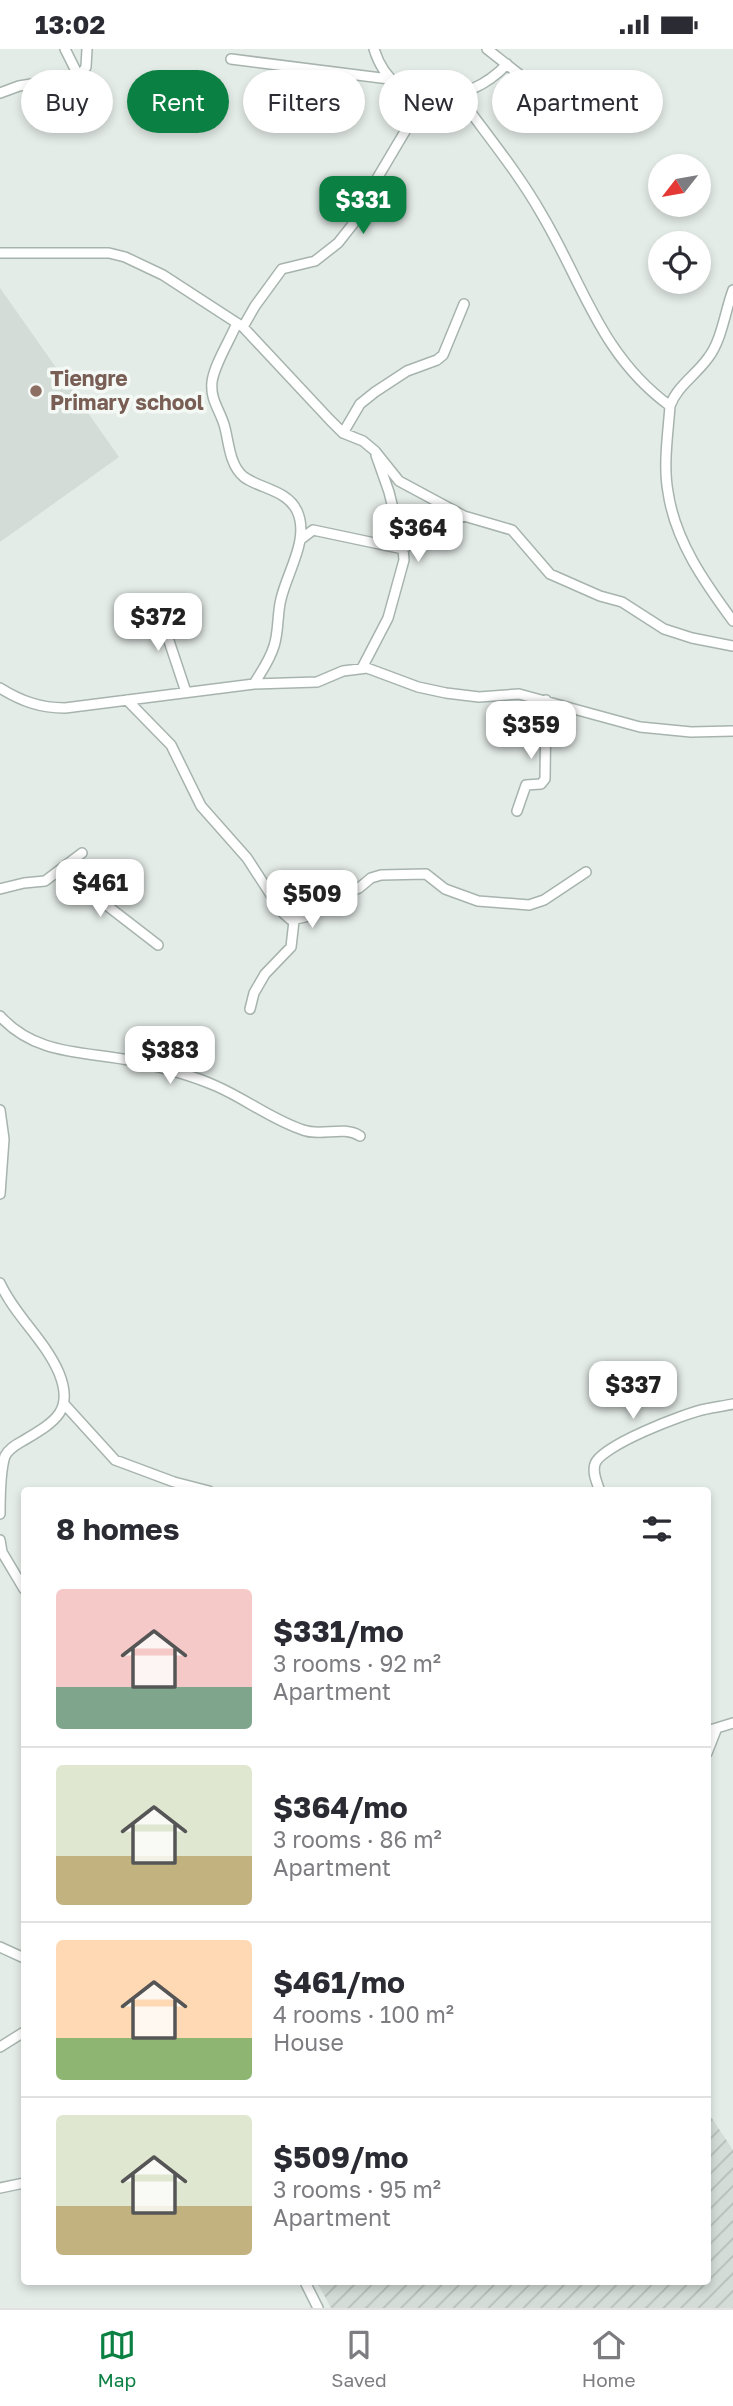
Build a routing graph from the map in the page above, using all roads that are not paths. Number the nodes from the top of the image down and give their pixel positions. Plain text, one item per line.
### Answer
1 (65, 49) edge
2 (87, 49) edge
3 (374, 49) edge
4 (487, 49) edge
5 (231, 59) dead end
6 (506, 64) junction
7 (76, 70) edge
8 (83, 70) edge
9 (384, 70) edge
10 (514, 70) edge
11 (379, 78) edge
12 (21, 86) edge
13 (478, 87) edge
14 (0, 93) edge
15 (478, 122) edge
16 (405, 133) edge
17 (0, 253) edge
18 (733, 290) edge
19 (464, 305) dead end
20 (240, 325) junction
21 (670, 406) junction
22 (343, 433) junction
23 (375, 451) junction
24 (464, 516) junction
25 (300, 540) junction
26 (403, 548) junction
27 (158, 605) dead end
28 (733, 621) edge
29 (733, 646) edge
30 (362, 668) junction
31 (254, 684) junction
32 (0, 688) edge
33 (187, 692) junction
34 (127, 700) junction
35 (546, 700) junction
36 (733, 731) edge
37 (517, 811) dead end
38 (82, 853) dead end
39 (61, 870) junction
40 (586, 871) dead end
41 (0, 889) edge
42 (293, 921) junction
43 (158, 945) dead end
44 (250, 1009) dead end
45 (0, 1016) edge
46 (0, 1110) edge
47 (360, 1136) dead end
48 (0, 1193) edge
49 (0, 1283) edge
50 (733, 1404) edge
51 (65, 1405) junction
52 (193, 1487) edge
53 (599, 1487) edge
54 (0, 1514) edge
55 (0, 1540) edge
56 (1, 1553) edge
57 (21, 1584) edge
58 (733, 1723) edge
59 (711, 1730) edge
60 (0, 1948) edge
61 (21, 1957) edge
62 (21, 2034) edge
63 (0, 2047) edge
64 (21, 2184) edge
65 (0, 2188) edge
66 (306, 2285) edge
67 (318, 2308) edge

1 - 7 street
2 - 8 street
3 - 9 street
4 - 6 street
5 - 11 street
6 - 10 street
6 - 13 street
12 - 14 street
15 - 21 street
16 - 20 street
17 - 20 street
18 - 21 street
19 - 22 street
20 - 22 street
20 - 25 street
21 - 28 street
22 - 23 street
23 - 24 street
23 - 26 street
24 - 26 street
24 - 29 street
25 - 26 street
25 - 31 street
26 - 30 street
27 - 33 street
30 - 31 street
30 - 35 street
31 - 33 street
32 - 34 street
33 - 34 street
34 - 42 street
35 - 36 street
35 - 37 street
38 - 39 street
39 - 41 street
39 - 43 street
40 - 42 street
42 - 44 street
45 - 47 street
46 - 48 street
49 - 51 street
50 - 53 street
51 - 52 street
51 - 54 street
55 - 56 street
56 - 57 street
58 - 59 street
60 - 61 street
62 - 63 street
64 - 65 street
66 - 67 street

